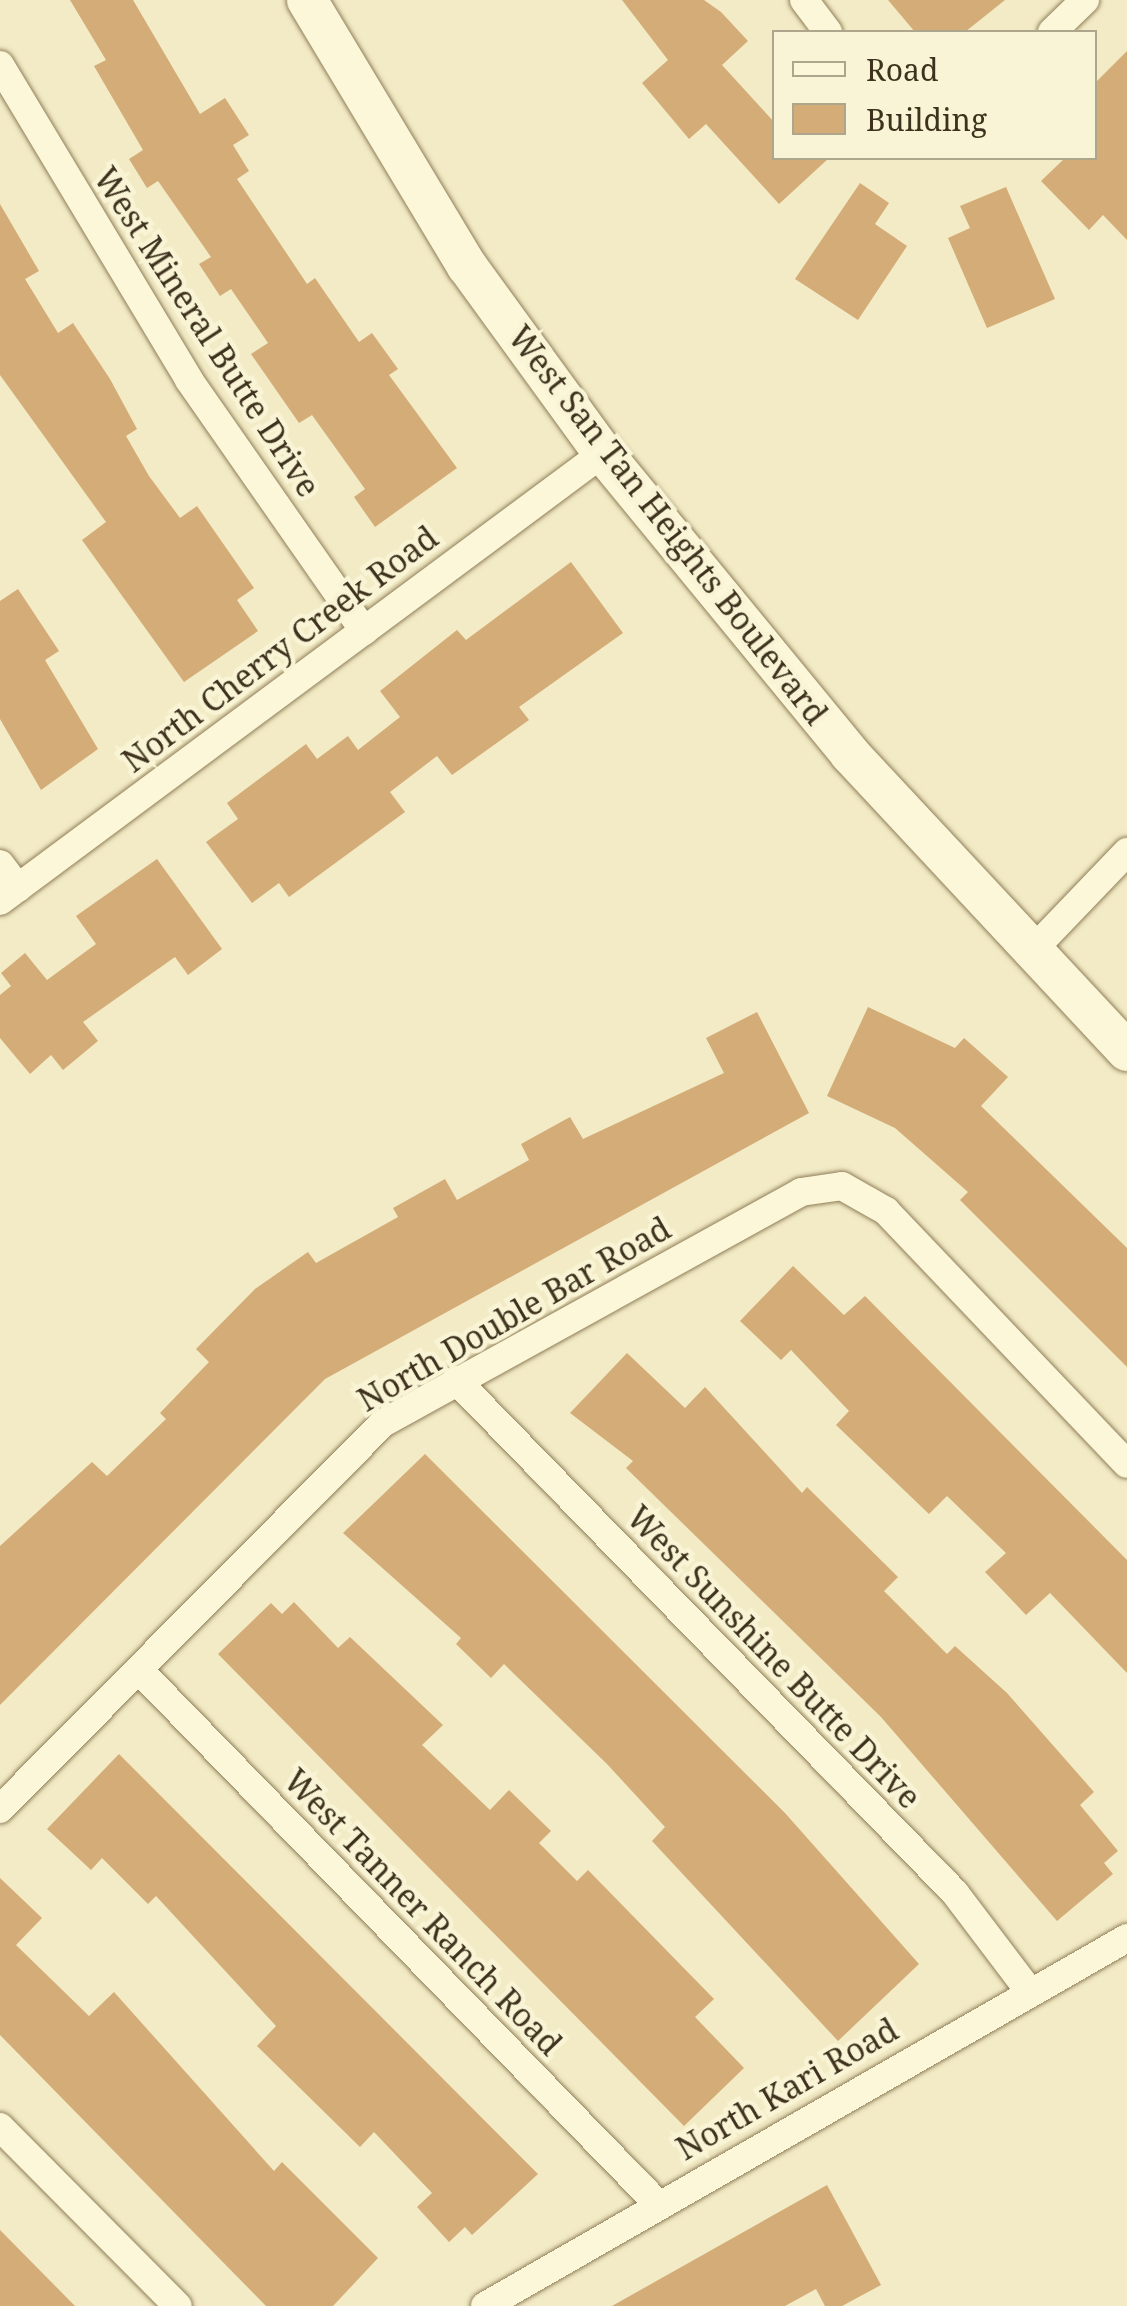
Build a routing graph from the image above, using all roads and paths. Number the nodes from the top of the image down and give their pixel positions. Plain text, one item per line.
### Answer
1 (307, 0) edge
2 (804, 0) edge
3 (1085, 0) edge
4 (826, 30) edge
5 (1054, 30) edge
6 (0, 64) edge
7 (602, 453) junction
8 (364, 631) junction
9 (1127, 852) edge
10 (0, 864) edge
11 (9, 895) edge
12 (1030, 953) junction
13 (1127, 1051) edge
14 (456, 1380) junction
15 (1127, 1464) edge
16 (140, 1670) junction
17 (0, 1809) edge
18 (1127, 1938) edge
19 (1030, 1992) junction
20 (0, 2126) edge
21 (658, 2203) junction
22 (178, 2306) edge
23 (484, 2306) edge

1 - 7 street, West San Tan Heights Boulevard
2 - 4 street
3 - 5 street
6 - 8 street, West Mineral Butte Drive
7 - 8 street, North Cherry Creek Road
7 - 12 street, West San Tan Heights Boulevard
8 - 11 street, North Cherry Creek Road
9 - 12 street
10 - 11 street
12 - 13 street, West San Tan Heights Boulevard
14 - 15 street, North Double Bar Road
14 - 16 street, North Double Bar Road
14 - 19 street, West Sunshine Butte Drive
16 - 17 street, North Double Bar Road
16 - 21 street, West Tanner Ranch Road
18 - 19 street, North Kari Road
19 - 21 street, North Kari Road
20 - 22 street
21 - 23 street, North Kari Road

